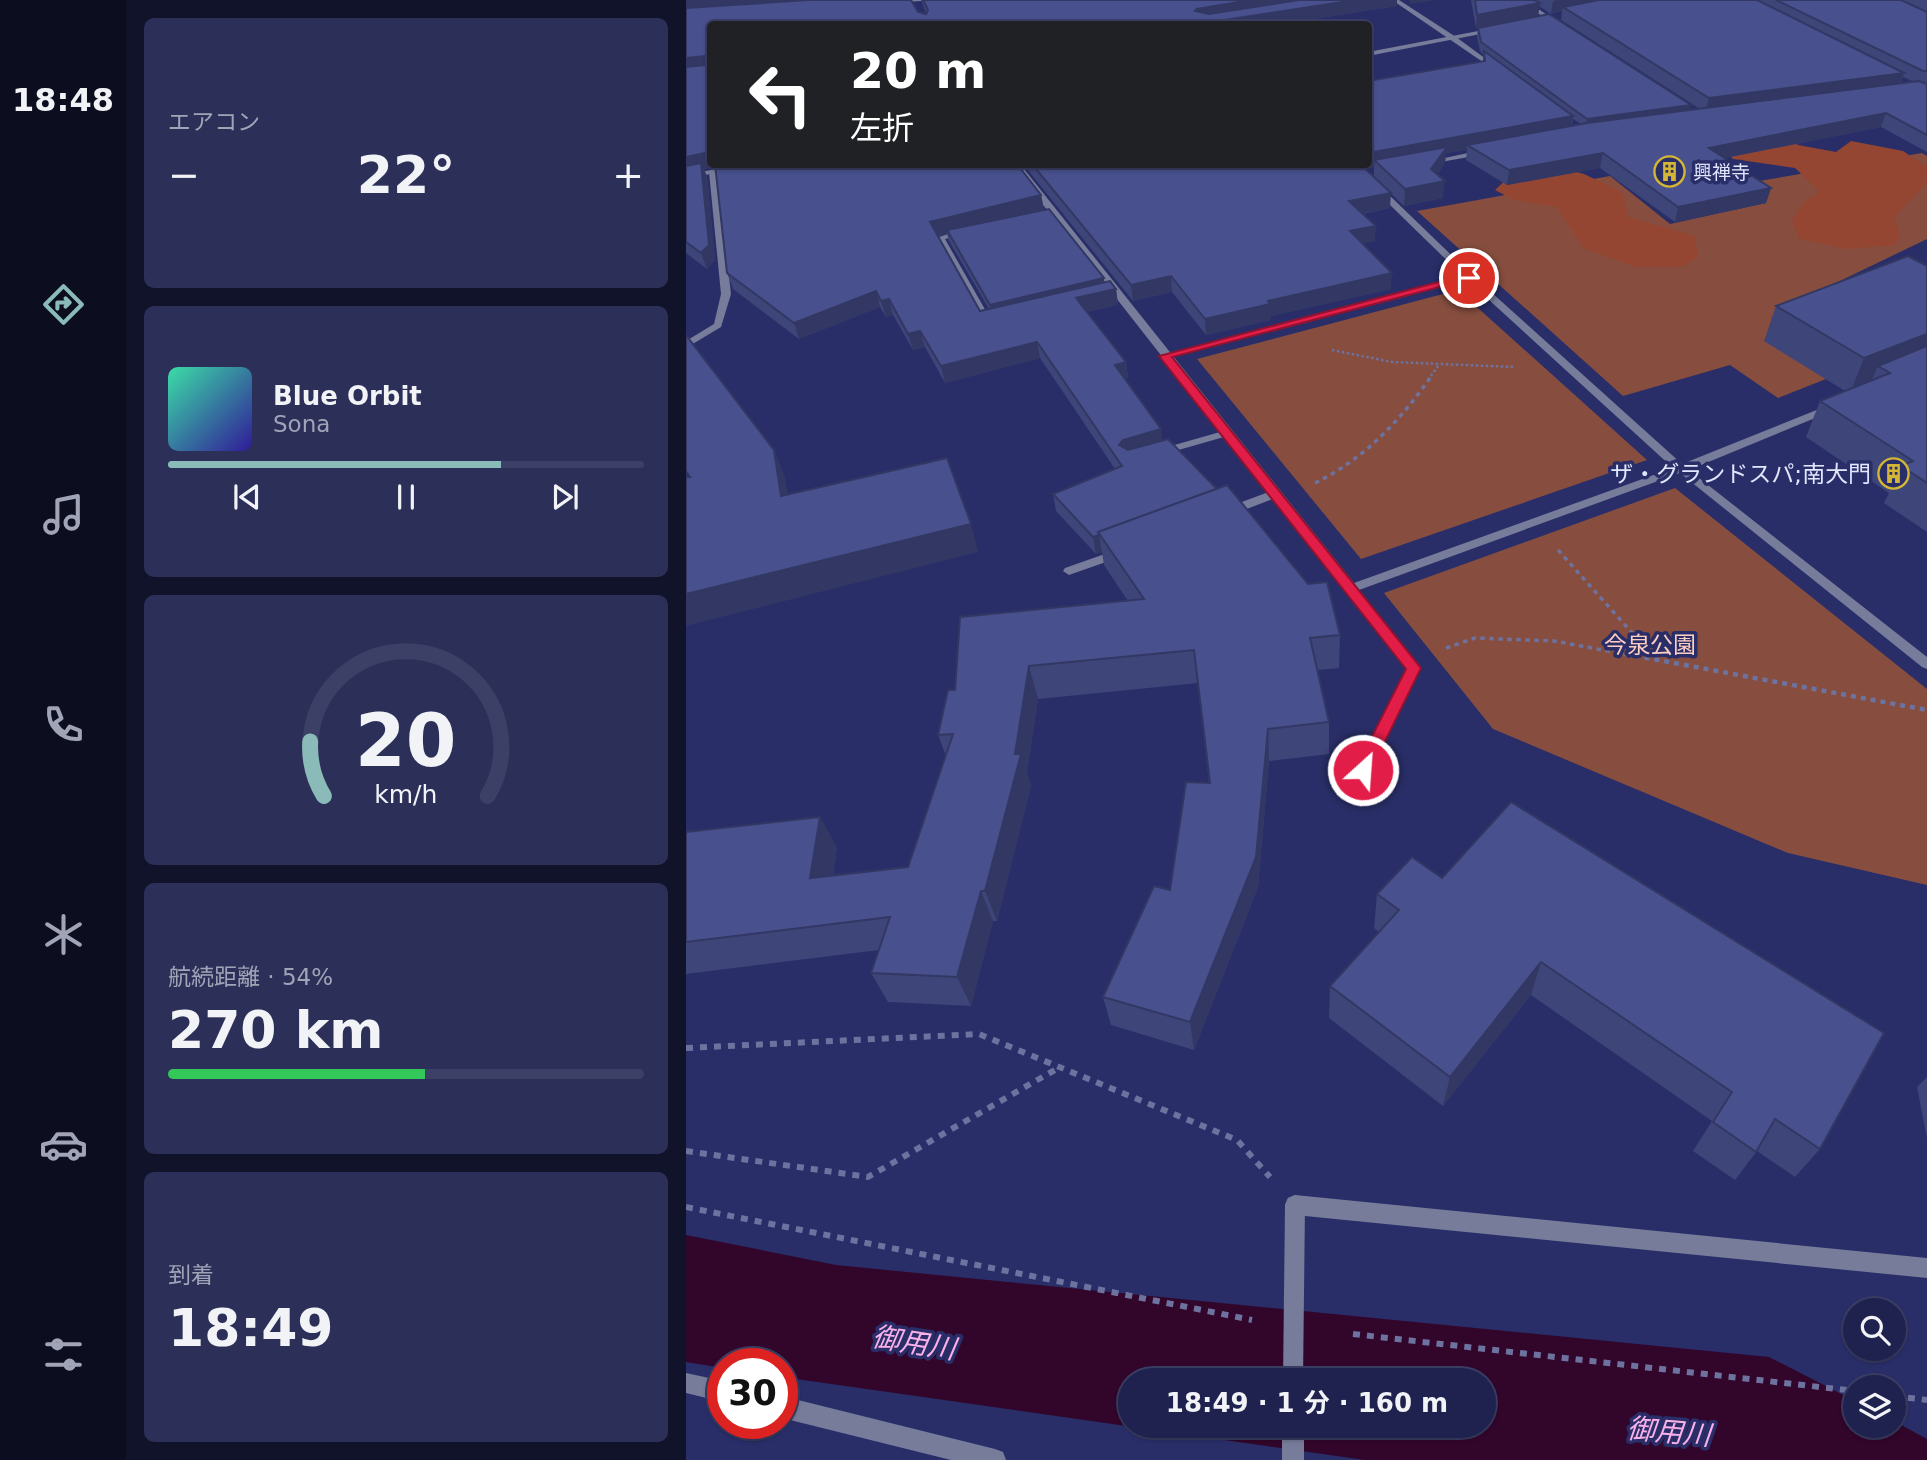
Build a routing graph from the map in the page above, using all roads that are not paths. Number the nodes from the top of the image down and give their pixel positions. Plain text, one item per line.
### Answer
1 (933, 0) edge
2 (1395, 0) edge
3 (1521, 0) edge
4 (913, 1) edge
5 (886, 3) edge
6 (919, 13) edge
7 (1564, 16) edge
8 (1550, 19) junction
9 (1536, 21) edge
10 (1562, 26) edge
11 (1509, 27) edge
12 (1454, 38) junction
13 (1372, 53) edge
14 (1508, 78) edge
15 (1493, 150) edge
16 (1415, 165) edge
17 (734, 168) edge
18 (1018, 168) edge
19 (1356, 168) edge
20 (713, 172) junction
21 (1376, 172) edge
22 (1363, 174) junction
23 (686, 177) edge
24 (1054, 213) junction
25 (1041, 216) edge
26 (978, 230) edge
27 (1469, 278) junction
28 (1115, 292) junction
29 (1102, 296) edge
30 (1001, 320) edge
31 (686, 345) edge
32 (1165, 356) junction
33 (1849, 400) edge
34 (1227, 433) junction
35 (1154, 454) edge
36 (1681, 469) junction
37 (1275, 494) junction
38 (1210, 518) edge
39 (1133, 547) edge
40 (1069, 571) dead end
41 (1350, 589) junction
42 (1927, 664) edge
43 (1363, 770) dead end
44 (1927, 1268) edge
45 (1293, 1368) edge
46 (686, 1383) edge
47 (707, 1388) edge
48 (798, 1411) edge
49 (1293, 1438) edge
50 (995, 1460) edge
51 (1293, 1460) edge

1 - 4 street
2 - 12 street
3 - 8 street
4 - 5 street
4 - 6 street
7 - 8 street
8 - 9 street
8 - 10 street
11 - 12 street
12 - 13 street
12 - 14 street
15 - 16 street
17 - 20 street
18 - 24 street
19 - 22 street
20 - 23 street
20 - 31 street
21 - 22 street
22 - 27 street
24 - 25 street
24 - 28 street
26 - 30 street
27 - 32 street
27 - 36 street
28 - 29 street
28 - 32 street
32 - 34 street
33 - 36 street
34 - 35 street
34 - 37 street
36 - 41 street
36 - 42 street
37 - 38 street
37 - 41 street
39 - 40 street
41 - 43 street
44 - 45 street
46 - 47 street
48 - 50 street
49 - 51 street

